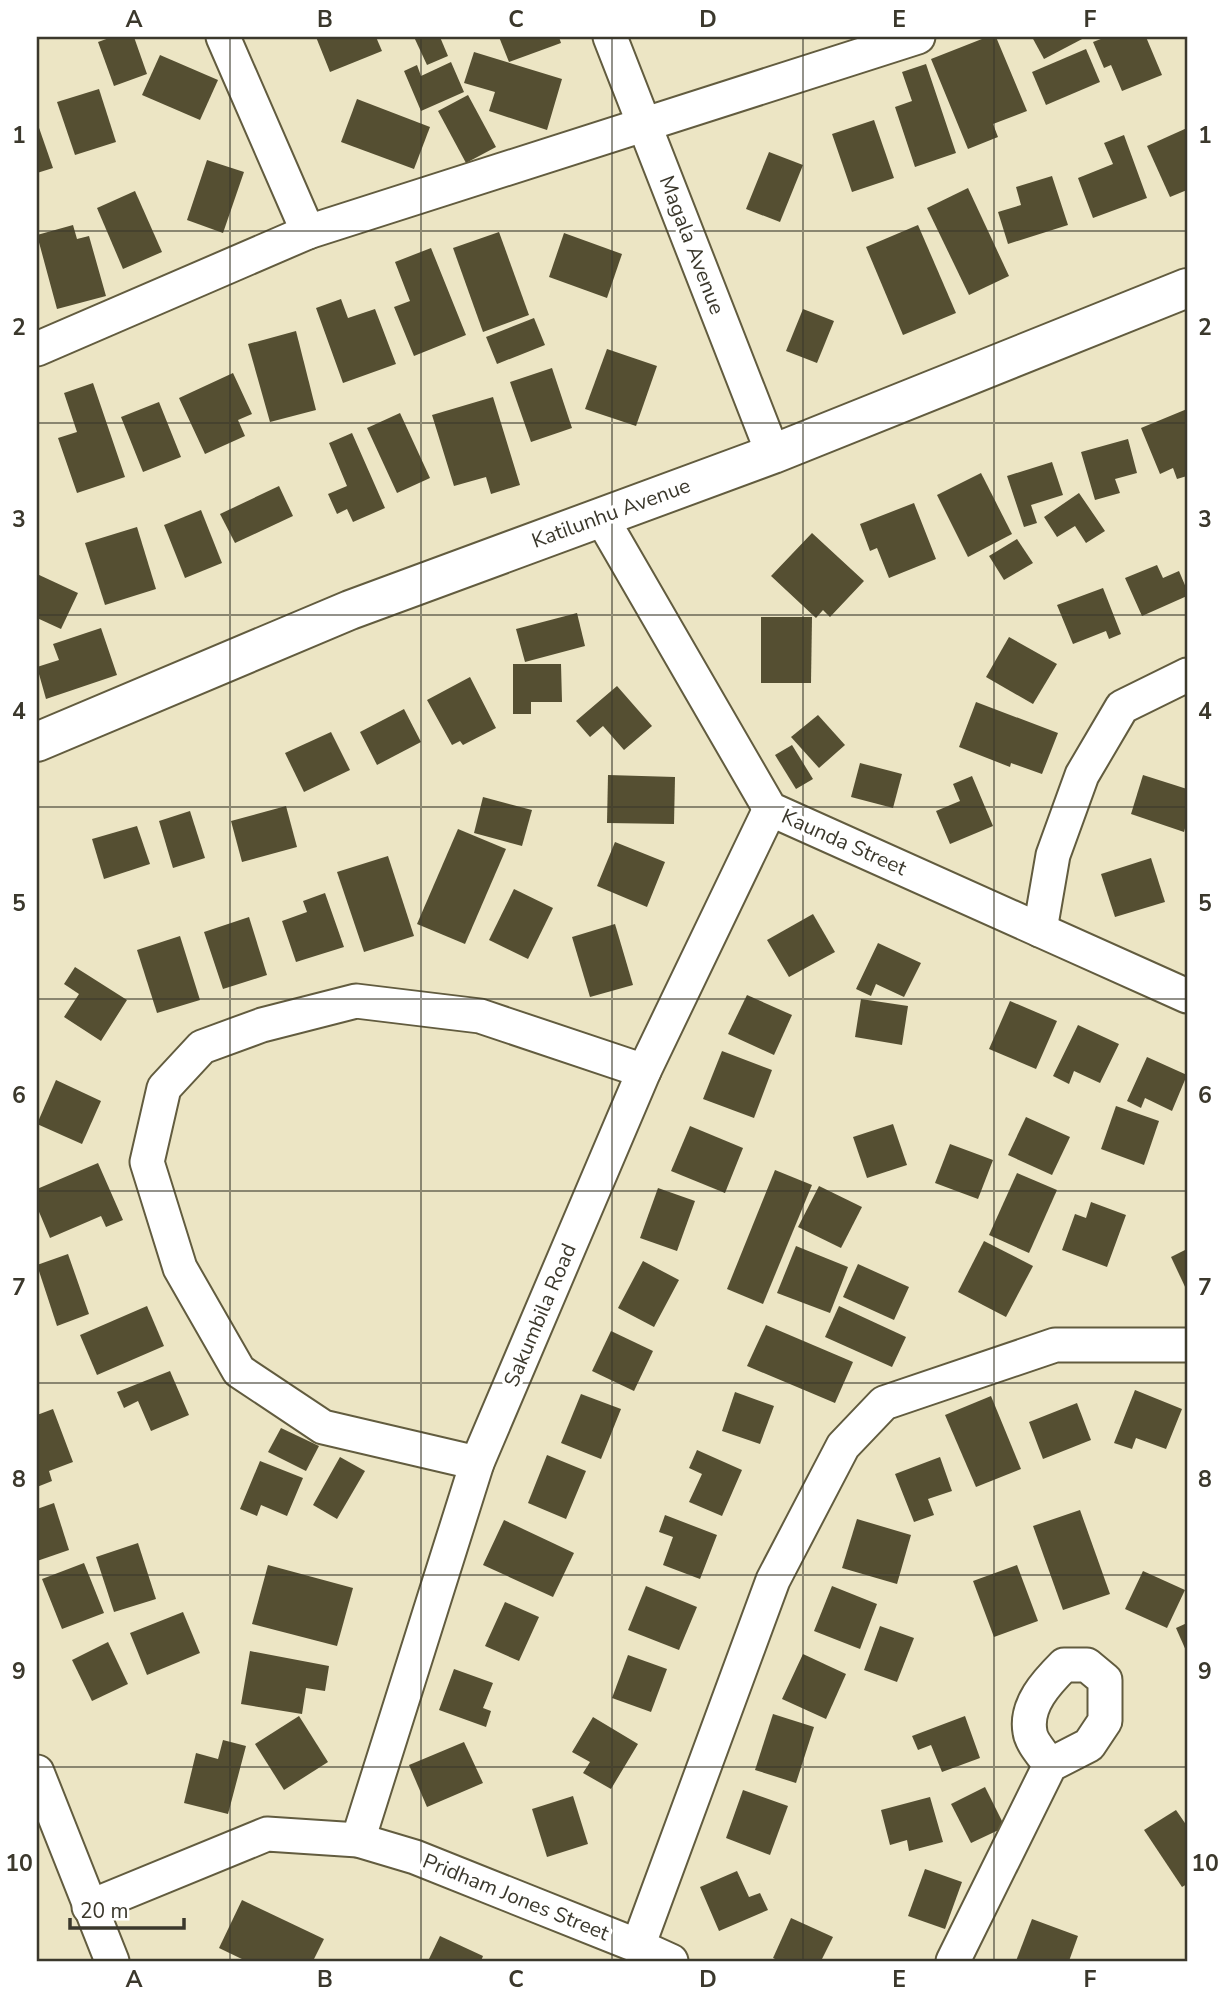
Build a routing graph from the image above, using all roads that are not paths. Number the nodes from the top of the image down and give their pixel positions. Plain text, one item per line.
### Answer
1 (223, 37) edge
2 (610, 37) edge
3 (918, 37) edge
4 (646, 126) junction
5 (308, 232) junction
6 (1187, 288) edge
7 (37, 349) edge
8 (773, 454) junction
9 (601, 517) junction
10 (1187, 674) edge
11 (37, 742) edge
12 (769, 809) junction
13 (1040, 930) junction
14 (1187, 996) edge
15 (644, 1071) junction
16 (1187, 1345) edge
17 (477, 1463) junction
18 (1050, 1765) dead end
19 (37, 1772) edge
20 (358, 1840) junction
21 (89, 1907) junction
22 (638, 1946) junction
23 (112, 1961) edge
24 (671, 1961) edge
25 (953, 1961) edge

1 - 5 street
2 - 4 street, Magala Avenue
3 - 4 street
4 - 5 street
4 - 8 street, Magala Avenue
5 - 7 street
6 - 8 main road, Katilunhu Avenue
8 - 9 main road, Katilunhu Avenue
9 - 11 main road, Katilunhu Avenue
9 - 12 street, Kaunda Street
10 - 13 street
12 - 13 street, Kaunda Street
12 - 15 street, Sakumbila Road
13 - 14 street, Kaunda Street
15 - 17 street, Sakumbila Road
15 - 17 street
16 - 22 street
17 - 20 street, Sakumbila Road
18 - 25 street
19 - 21 street
20 - 21 street, Pridham Jones Street
20 - 22 street, Pridham Jones Street
21 - 23 street
22 - 24 street, Pridham Jones Street

